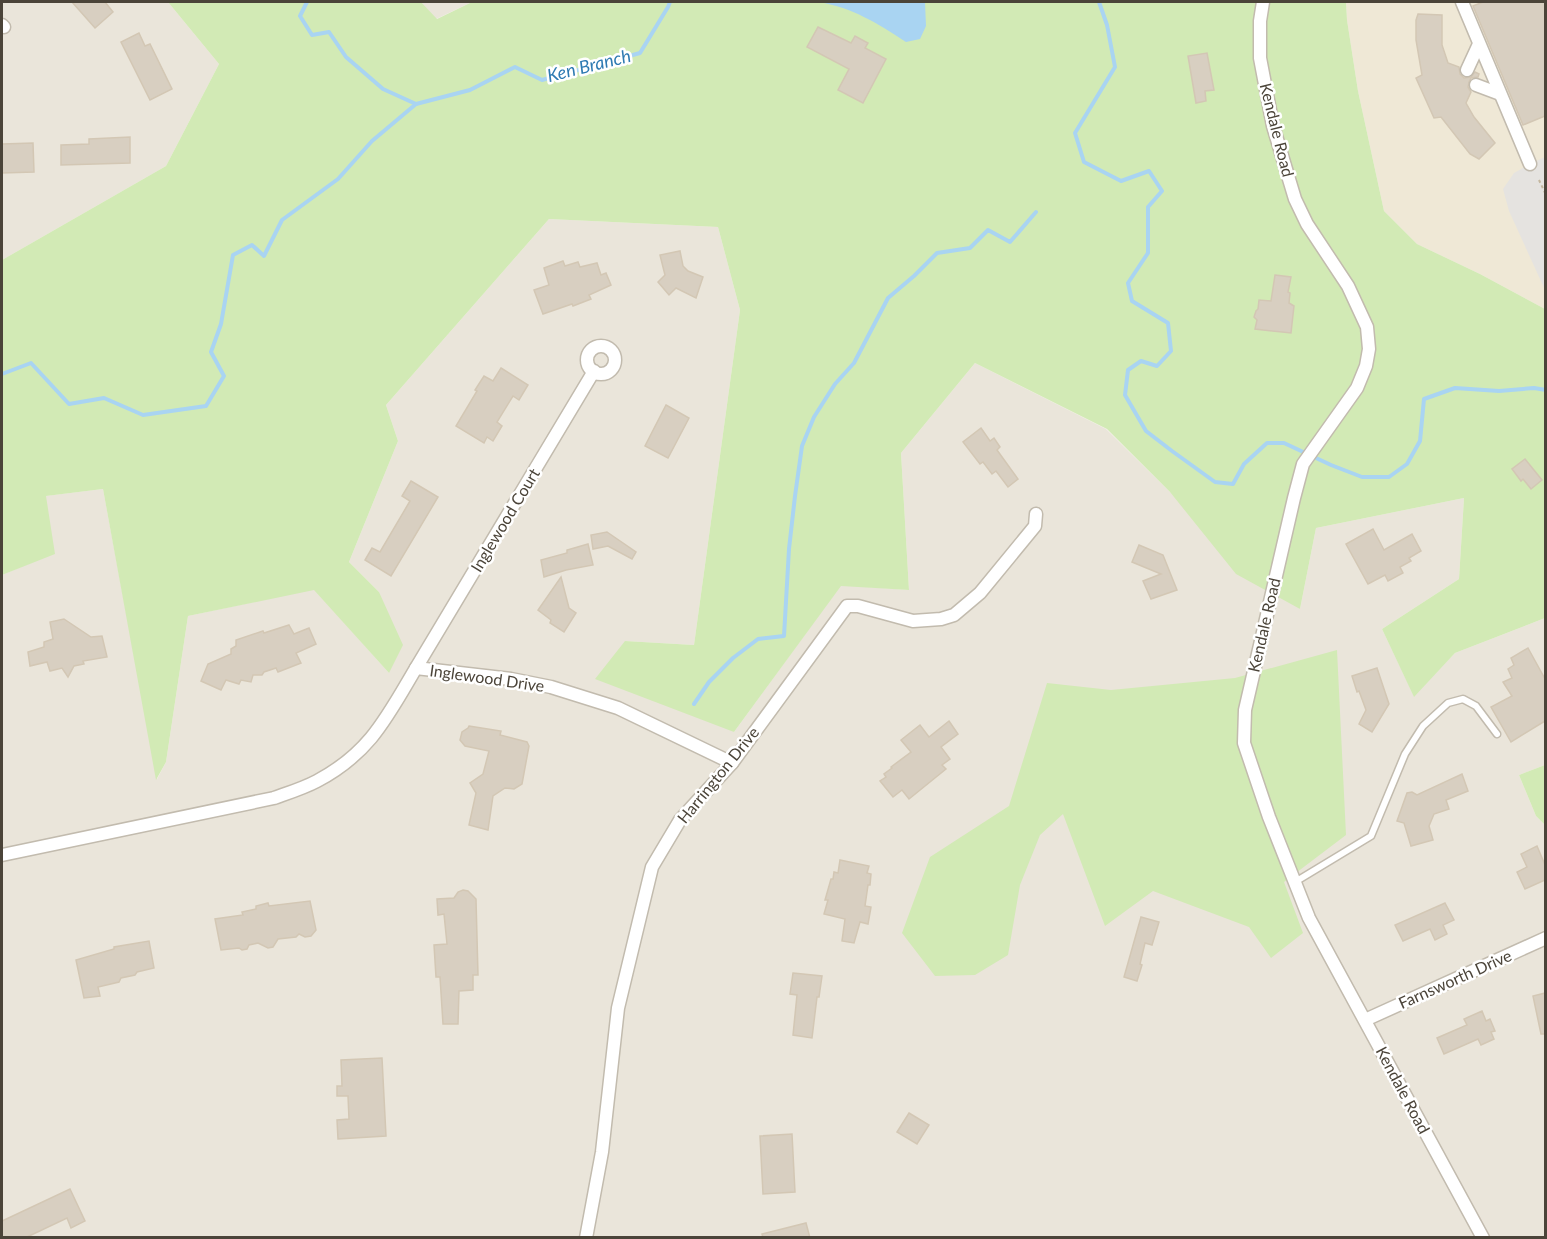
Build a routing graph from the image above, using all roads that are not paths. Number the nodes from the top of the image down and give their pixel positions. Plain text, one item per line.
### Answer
1 (1263, 2) edge
2 (1462, 2) edge
3 (1479, 44) junction
4 (1467, 70) dead end
5 (1476, 85) dead end
6 (1500, 94) junction
7 (1530, 164) dead end
8 (594, 371) dead end
9 (1036, 514) dead end
10 (416, 668) junction
11 (1497, 734) dead end
12 (732, 763) junction
13 (2, 855) edge
14 (1295, 882) junction
15 (1545, 938) edge
16 (1365, 1020) junction
17 (586, 1238) edge
18 (1483, 1238) edge

1 - 14 street, Kendale Road
2 - 3 street
3 - 4 street
3 - 6 street
5 - 6 street
6 - 7 street
8 - 10 street, Inglewood Court
9 - 12 street, Harrington Drive
10 - 12 street, Inglewood Drive
10 - 13 street, Inglewood Drive
11 - 14 lane
12 - 17 street, Harrington Drive
14 - 16 street, Kendale Road
15 - 16 street, Farnsworth Drive
16 - 18 street, Kendale Road

